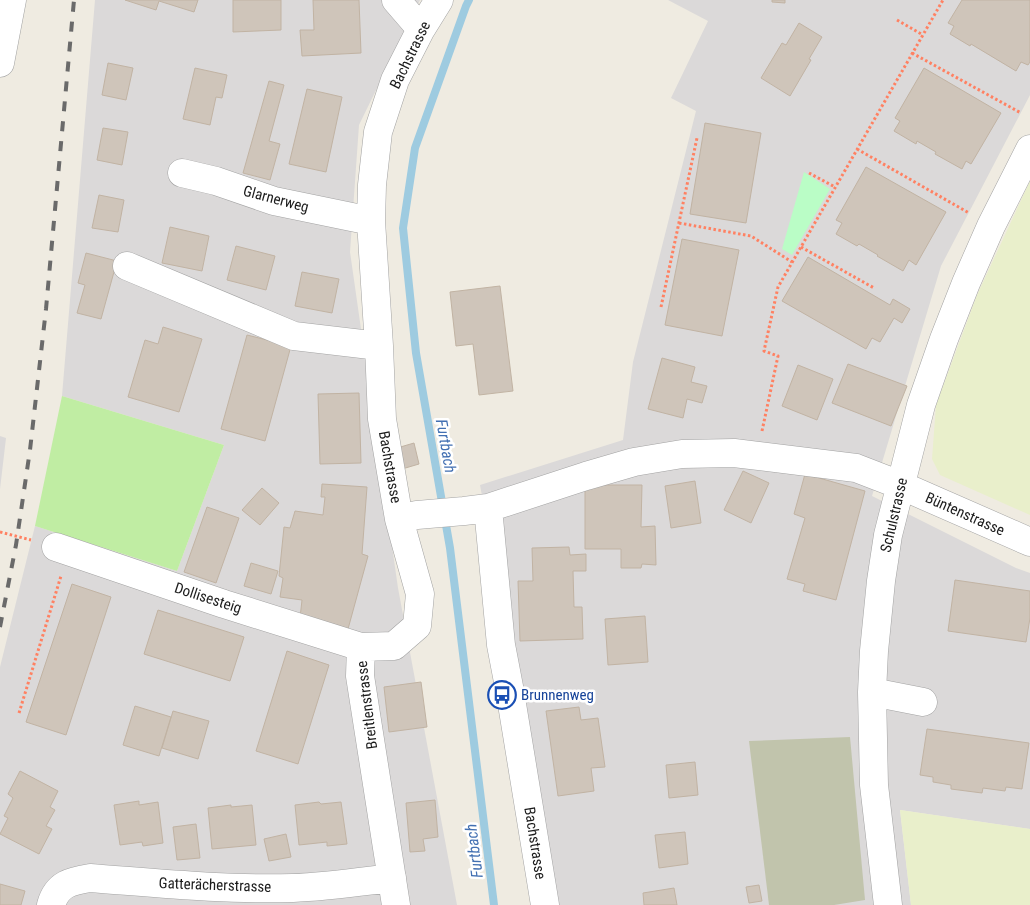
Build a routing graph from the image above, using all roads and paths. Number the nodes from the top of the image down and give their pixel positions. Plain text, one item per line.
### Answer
1 (12, 0) edge
2 (396, 0) edge
3 (439, 0) edge
4 (943, 0) edge
5 (897, 20) dead end
6 (421, 29) junction
7 (923, 35) junction
8 (912, 53) junction
9 (0, 63) edge
10 (1021, 113) dead end
11 (697, 138) dead end
12 (857, 149) junction
13 (1030, 149) edge
14 (182, 173) dead end
15 (809, 173) dead end
16 (835, 187) junction
17 (970, 213) dead end
18 (371, 221) junction
19 (679, 224) junction
20 (800, 247) junction
21 (792, 262) junction
22 (128, 266) dead end
23 (874, 288) dead end
24 (661, 307) dead end
25 (379, 346) junction
26 (757, 456) junction
27 (900, 485) junction
28 (476, 510) junction
29 (408, 517) junction
30 (0, 532) edge
31 (1030, 542) edge
32 (62, 549) junction
33 (361, 647) junction
34 (872, 692) junction
35 (923, 702) dead end
36 (19, 713) dead end
37 (392, 878) junction
38 (179, 895) edge
39 (50, 905) edge
40 (396, 905) edge
41 (545, 905) edge
42 (888, 905) edge

1 - 9 street
2 - 6 street
3 - 6 street, Bachstrasse
4 - 7 path
5 - 7 path
6 - 18 street, Bachstrasse
7 - 8 path
8 - 10 path
8 - 12 path
11 - 19 path
12 - 16 path
12 - 17 path
13 - 27 street, Schulstrasse
14 - 18 street, Glarnerweg
15 - 16 path
16 - 20 path
18 - 25 street, Bachstrasse
19 - 21 path
19 - 24 path
20 - 21 path
20 - 23 path
21 - 26 path
22 - 25 street
25 - 29 street, Bachstrasse
26 - 27 street
26 - 28 street
27 - 31 street, Büntenstrasse
27 - 34 street, Schulstrasse
28 - 29 street, Bachstrasse
28 - 41 street, Bachstrasse
29 - 33 street, Breitlenstrasse
30 - 32 path
32 - 33 street, Dollisesteig
32 - 36 path
33 - 37 street, Breitlenstrasse
34 - 35 street
34 - 42 street, Schulstrasse
37 - 38 street, Gatterächerstrasse
37 - 40 street, Breitlenstrasse
38 - 39 street, Gatterächerstrasse

